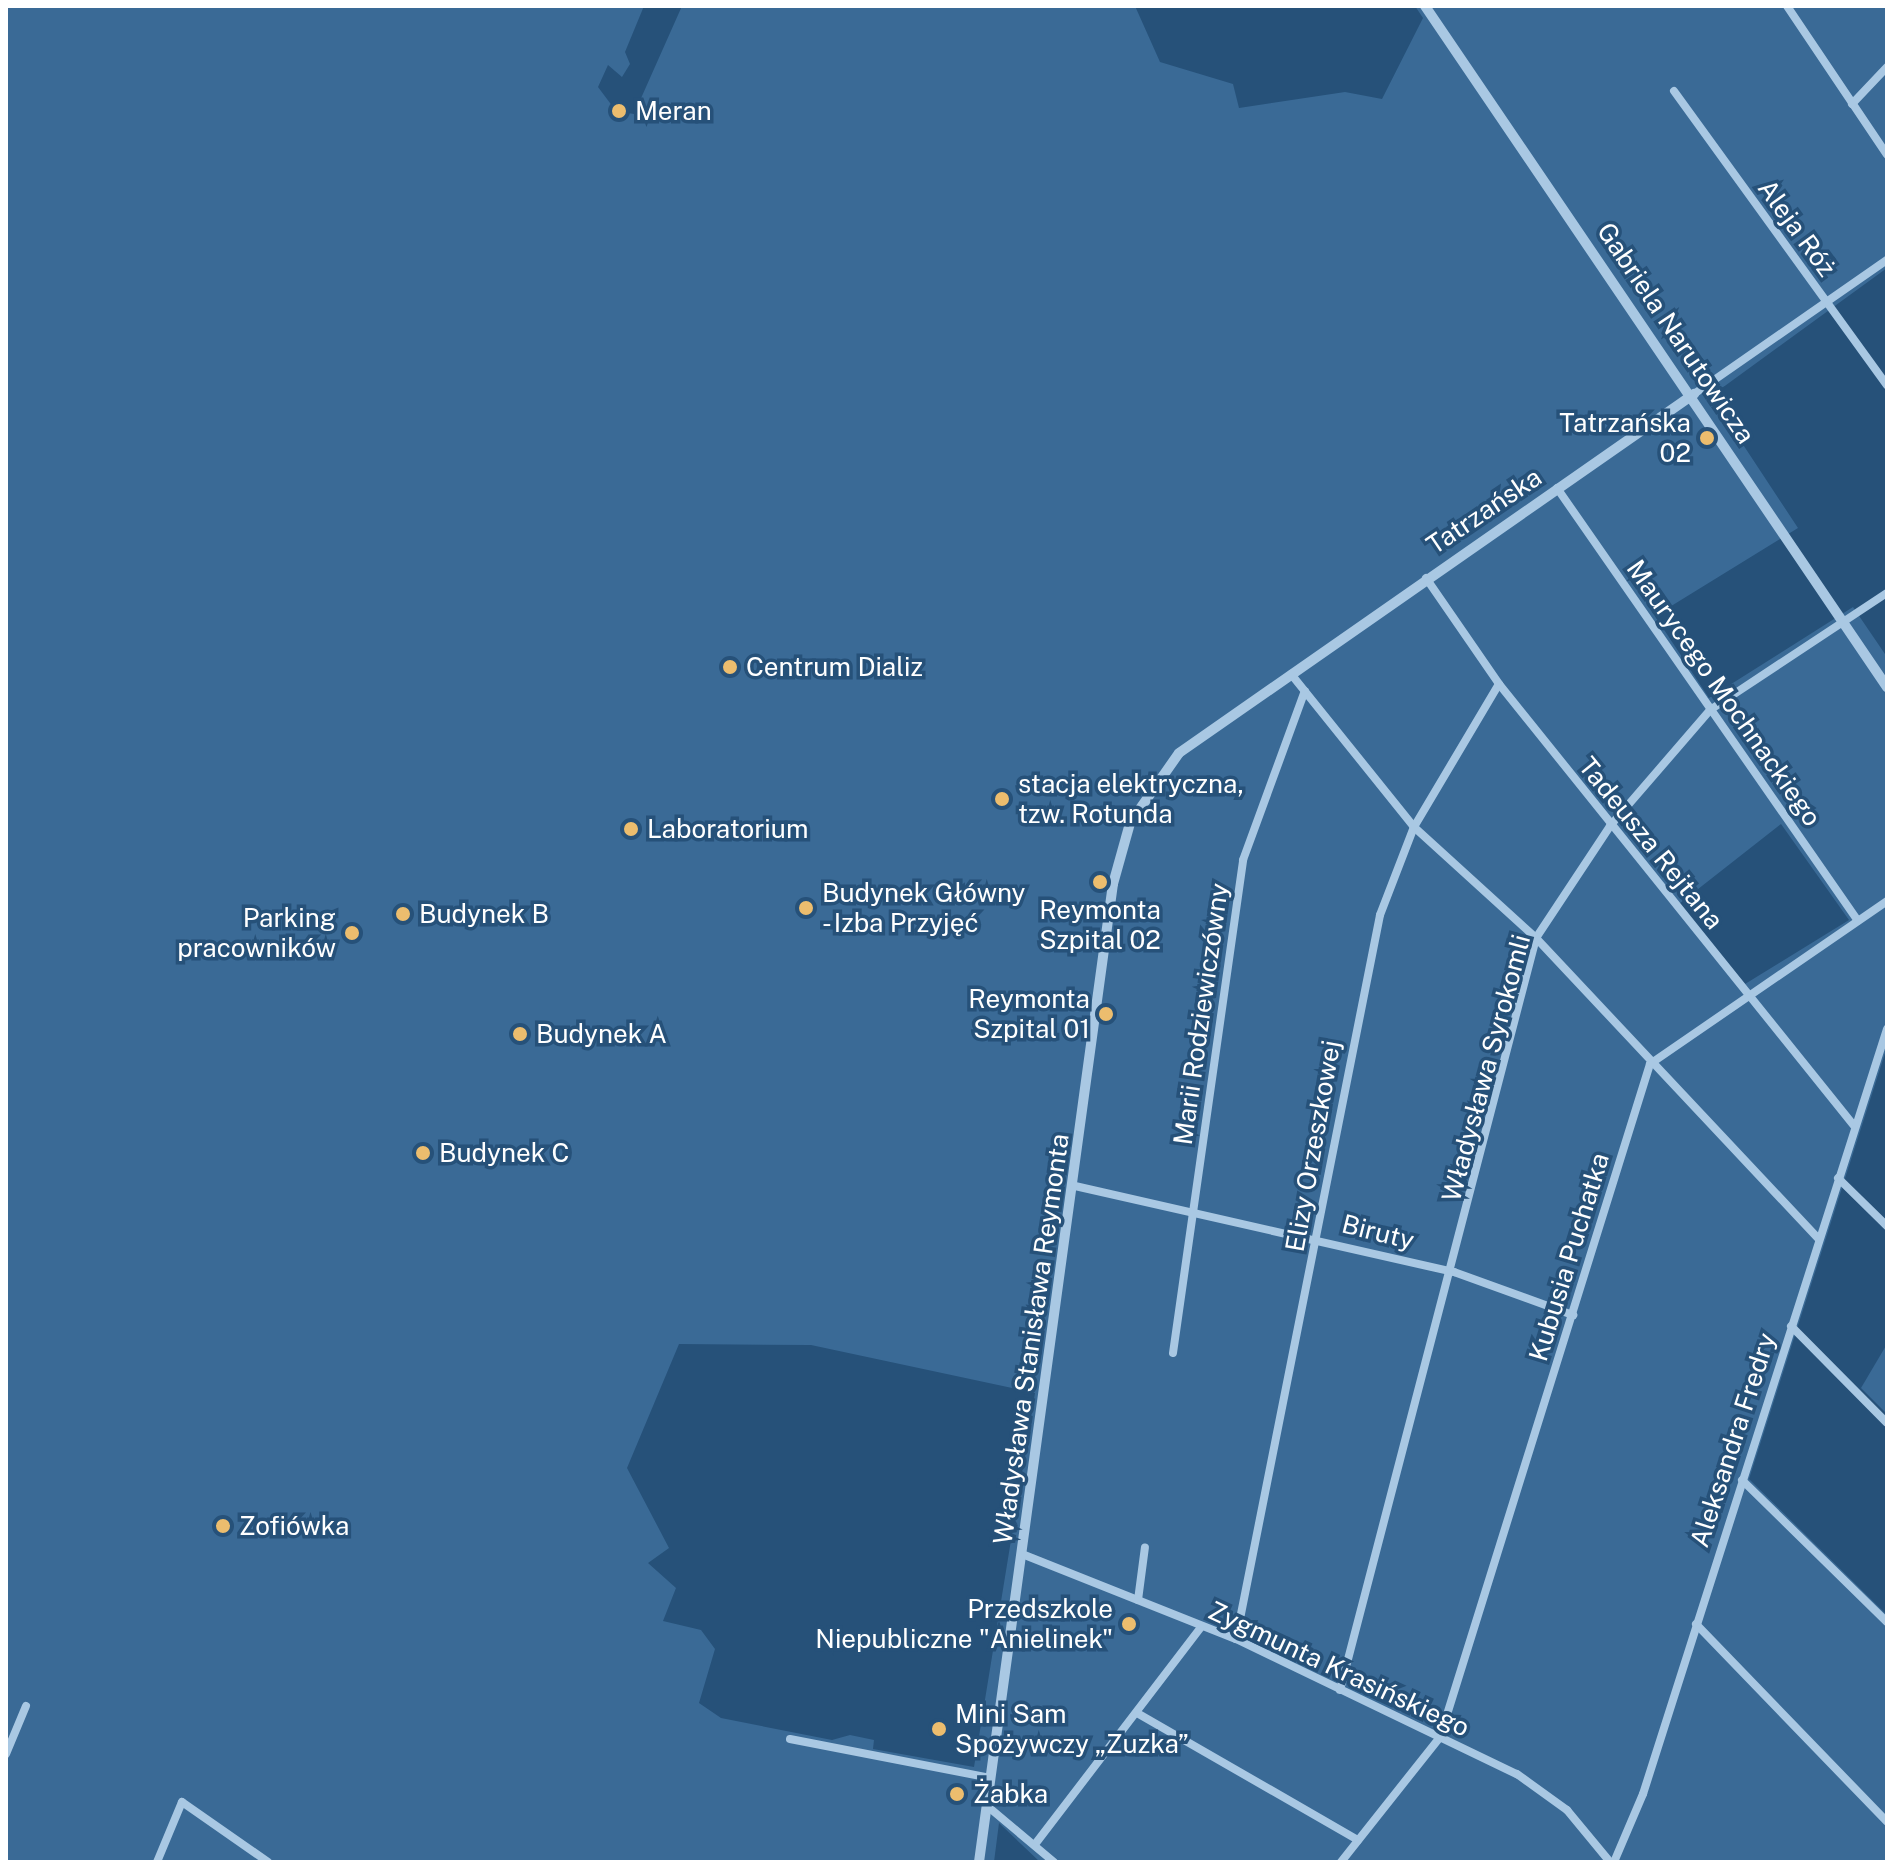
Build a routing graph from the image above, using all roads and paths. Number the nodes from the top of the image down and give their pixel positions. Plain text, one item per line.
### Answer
1 (1425, 6) edge
2 (1787, 6) edge
3 (1887, 67) edge
4 (1674, 91) dead end
5 (1852, 104) junction
6 (1887, 155) edge
7 (1887, 260) edge
8 (1825, 302) junction
9 (1887, 385) edge
10 (1694, 394) junction
11 (1557, 488) junction
12 (1426, 577) junction
13 (1887, 593) edge
14 (1842, 619) junction
15 (1291, 674) junction
16 (1499, 684) junction
17 (1887, 687) edge
18 (1305, 691) junction
19 (1710, 710) junction
20 (1130, 823) joint
21 (1610, 826) junction
22 (1414, 827) junction
23 (1887, 901) edge
24 (1858, 921) junction
25 (1536, 938) junction
26 (1750, 996) junction
27 (1887, 1029) edge
28 (1650, 1064) junction
29 (1855, 1127) junction
30 (1838, 1178) junction
31 (1075, 1186) junction
32 (1193, 1208) junction
33 (1887, 1226) edge
34 (1318, 1238) junction
35 (1819, 1239) junction
36 (1454, 1272) junction
37 (1573, 1315) junction
38 (1791, 1326) junction
39 (1173, 1353) dead end
40 (1887, 1423) edge
41 (1742, 1480) junction
42 (1145, 1547) dead end
43 (1022, 1554) junction
44 (1138, 1600) junction
45 (1887, 1622) edge
46 (1696, 1624) junction
47 (1201, 1627) junction
48 (1236, 1639) junction
49 (1340, 1690) junction
50 (26, 1706) dead end
51 (1137, 1713) junction
52 (1440, 1737) junction
53 (790, 1739) dead end
54 (6, 1754) edge
55 (990, 1778) junction
56 (986, 1805) junction
57 (1887, 1822) edge
58 (1358, 1840) junction
59 (1036, 1843) junction
60 (157, 1862) edge
61 (268, 1862) edge
62 (979, 1862) edge
63 (1054, 1862) edge
64 (1341, 1862) edge
65 (1612, 1862) edge

1 - 10 street, Gabriela Narutowicza
2 - 5 street
3 - 5 street
4 - 8 street, Aleja Róż
5 - 6 street
7 - 8 street, Tatrzańska
8 - 9 street, Aleja Róż
8 - 10 street, Tatrzańska
10 - 11 street, Tatrzańska
10 - 14 street, Gabriela Narutowicza
11 - 12 street, Tatrzańska
11 - 19 street, Maurycego Mochnackiego
12 - 15 street, Tatrzańska
12 - 16 street, Tadeusza Rejtana
13 - 14 street, Władysława Syrokomli
14 - 17 street, Gabriela Narutowicza
14 - 19 street, Władysława Syrokomli
15 - 18 street
15 - 20 street, Tatrzańska
16 - 21 street, Tadeusza Rejtana
16 - 22 street, Elizy Orzeszkowej
18 - 22 street
18 - 32 street, Marii Rodziewiczówny
19 - 21 street, Władysława Syrokomli
19 - 24 street, Maurycego Mochnackiego
20 - 31 street, Władysława Stanisława Reymonta
21 - 25 street, Władysława Syrokomli
21 - 26 street, Tadeusza Rejtana
22 - 25 street
22 - 34 street, Elizy Orzeszkowej
23 - 24 street
24 - 26 street
25 - 28 street
25 - 36 street, Władysława Syrokomli
26 - 28 street
26 - 29 street, Tadeusza Rejtana
27 - 29 street, Aleksandra Fredry
28 - 35 street
28 - 37 street, Kubusia Puchatka
29 - 30 street, Aleksandra Fredry
30 - 33 street
30 - 35 street, Aleksandra Fredry
31 - 32 street, Biruty
31 - 43 street, Władysława Stanisława Reymonta
32 - 34 street, Biruty
32 - 39 street, Marii Rodziewiczówny
34 - 36 street, Biruty
34 - 48 street, Elizy Orzeszkowej
35 - 38 street, Aleksandra Fredry
36 - 37 street, Biruty
36 - 49 street, Władysława Syrokomli
37 - 52 street, Kubusia Puchatka
38 - 40 street
38 - 41 street, Aleksandra Fredry
41 - 45 street
41 - 46 street, Aleksandra Fredry
42 - 44 street
43 - 44 street, Zygmunta Krasińskiego
43 - 55 street, Władysława Stanisława Reymonta
44 - 47 street, Zygmunta Krasińskiego
46 - 57 street
46 - 65 street, Aleksandra Fredry
47 - 48 street, Zygmunta Krasińskiego
47 - 51 street
48 - 49 street, Zygmunta Krasińskiego
49 - 52 street, Zygmunta Krasińskiego
50 - 54 street
51 - 58 street
51 - 59 street
52 - 58 street
52 - 65 street, Zygmunta Krasińskiego
53 - 55 street
55 - 56 street, Władysława Stanisława Reymonta
56 - 59 street
56 - 62 street, Władysława Stanisława Reymonta
58 - 64 street
59 - 63 street
60 - 61 street

